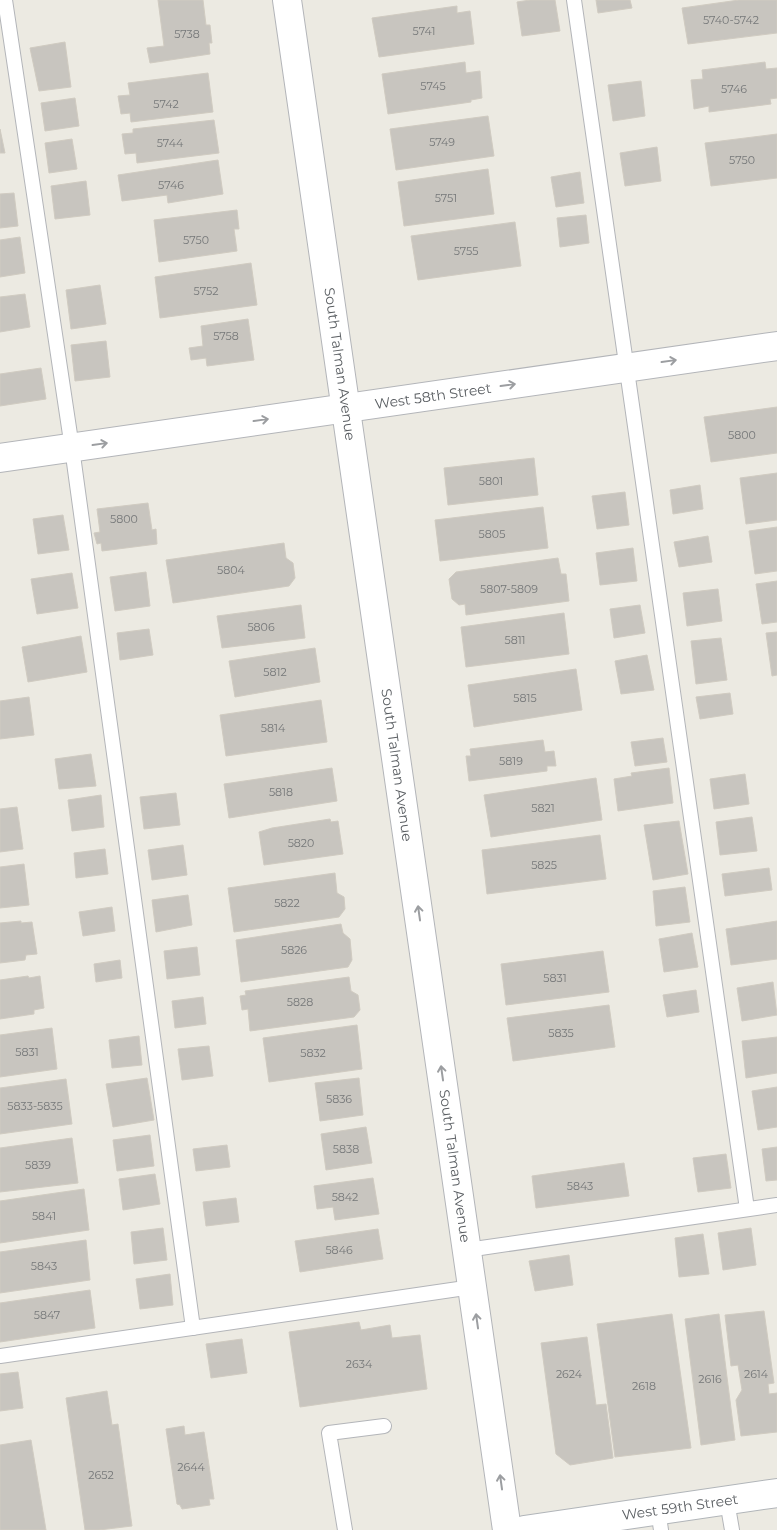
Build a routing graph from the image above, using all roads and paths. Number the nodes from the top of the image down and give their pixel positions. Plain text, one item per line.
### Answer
1 (5, 0) edge
2 (287, 0) edge
3 (574, 0) edge
4 (777, 346) edge
5 (627, 368) junction
6 (346, 408) junction
7 (72, 448) junction
8 (0, 458) edge
9 (777, 1205) edge
10 (747, 1209) junction
11 (467, 1250) junction
12 (472, 1286) junction
13 (194, 1328) junction
14 (0, 1356) edge
15 (384, 1426) dead end
16 (777, 1493) edge
17 (726, 1501) junction
18 (659, 1520) edge
19 (345, 1530) edge
20 (507, 1530) edge
21 (524, 1530) edge
22 (732, 1530) edge

1 - 7 lane
2 - 6 street, South Talman Avenue
3 - 5 lane
5 -> 4 street, West 58th Street
6 -> 5 street, West 58th Street
5 - 10 lane
7 -> 6 street, West 58th Street
11 -> 6 street, South Talman Avenue
7 - 8 street, West 58th Street
7 - 13 lane
9 - 10 lane
10 - 11 lane
11 - 12 street, South Talman Avenue
12 - 13 lane
20 -> 12 street, South Talman Avenue
13 - 14 lane
15 - 19 lane
16 - 17 street, West 59th Street
17 - 18 street, West 59th Street
17 - 22 lane
18 - 21 street, West 59th Street

